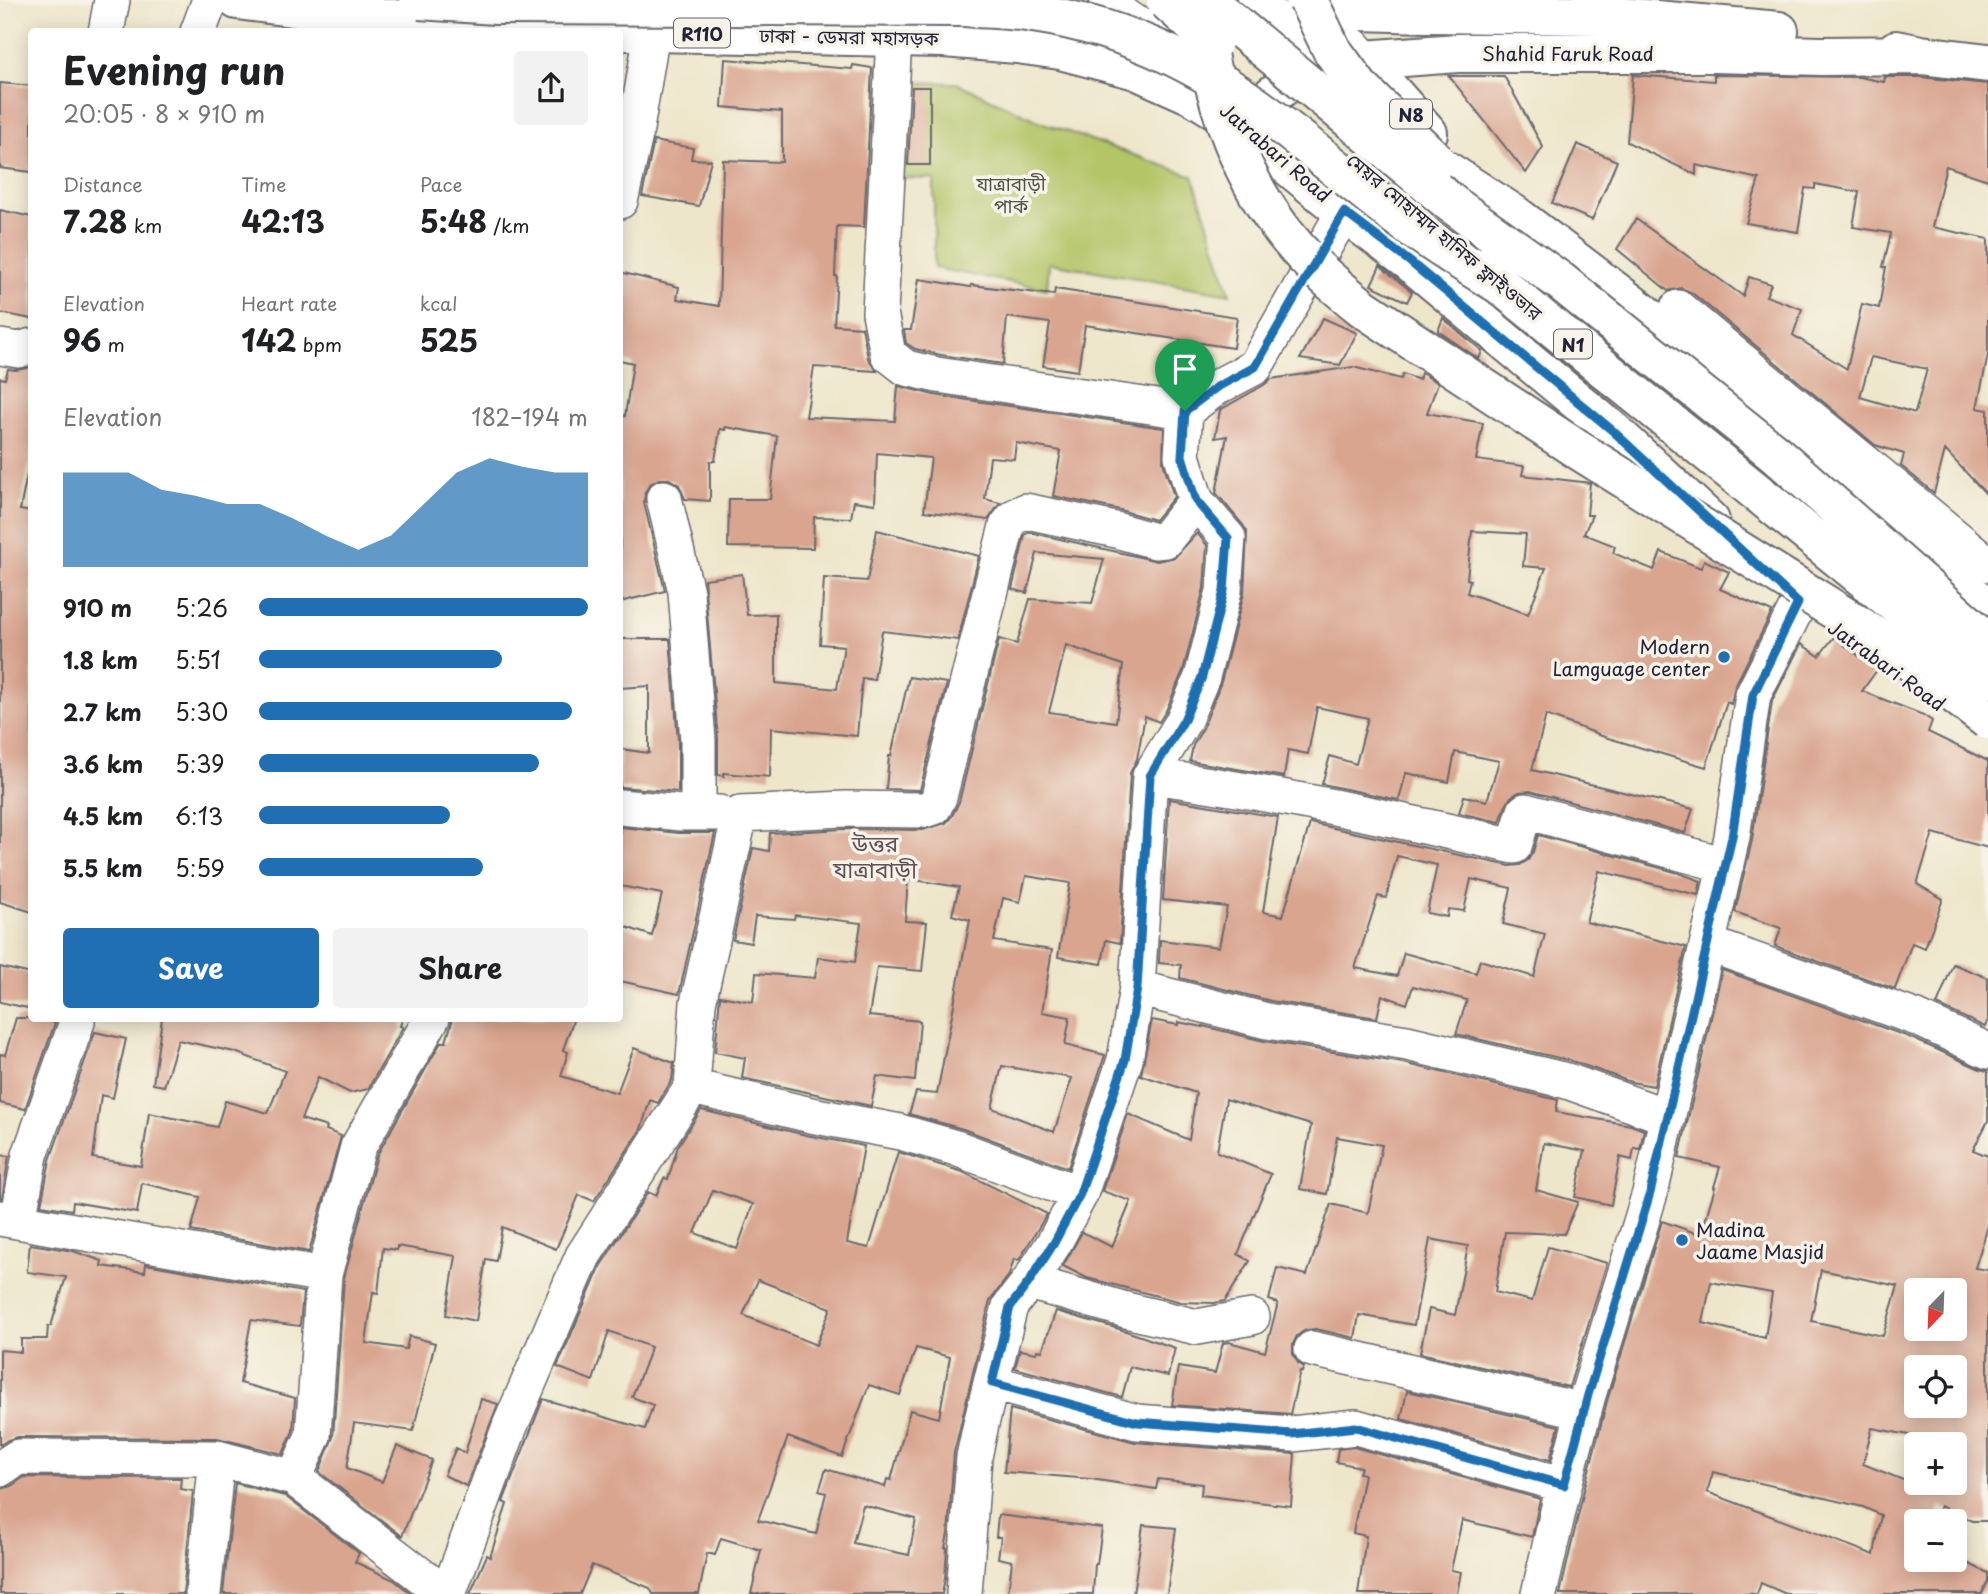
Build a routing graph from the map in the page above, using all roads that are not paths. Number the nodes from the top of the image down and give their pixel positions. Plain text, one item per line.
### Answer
1 (112, 0) edge
2 (210, 0) edge
3 (237, 0) edge
4 (1109, 0) edge
5 (1206, 0) edge
6 (1222, 0) edge
7 (1257, 0) edge
8 (1316, 2) edge
9 (1427, 7) edge
10 (1177, 16) edge
11 (421, 18) edge
12 (107, 28) edge
13 (200, 28) edge
14 (586, 28) edge
15 (623, 30) edge
16 (652, 32) junction
17 (894, 37) junction
18 (1457, 53) junction
19 (1921, 55) junction
20 (1363, 61) junction
21 (1988, 63) edge
22 (1311, 64) junction
23 (1237, 124) junction
24 (1424, 129) junction
25 (623, 188) edge
26 (1344, 212) junction
27 (1515, 215) junction
28 (1560, 281) junction
29 (1497, 283) junction
30 (1678, 308) dead end
31 (0, 346) edge
32 (28, 347) edge
33 (1185, 411) junction
34 (1777, 455) junction
35 (664, 498) dead end
36 (1196, 501) junction
37 (1988, 564) edge
38 (1798, 603) junction
39 (1988, 609) edge
40 (1988, 642) edge
41 (1988, 679) edge
42 (1988, 720) edge
43 (1988, 738) edge
44 (1150, 776) junction
45 (623, 807) edge
46 (698, 813) junction
47 (740, 814) junction
48 (1726, 865) junction
49 (1708, 944) junction
50 (1137, 988) junction
51 (76, 1022) edge
52 (430, 1022) edge
53 (1988, 1051) edge
54 (692, 1087) junction
55 (1668, 1117) junction
56 (1080, 1194) junction
57 (9, 1220) edge
58 (324, 1275) junction
59 (1029, 1282) junction
60 (1252, 1317) dead end
61 (1312, 1349) dead end
62 (992, 1383) junction
63 (1584, 1411) junction
64 (217, 1458) junction
65 (0, 1468) edge
66 (294, 1478) junction
67 (1564, 1485) junction
68 (203, 1594) edge
69 (447, 1594) edge
70 (966, 1594) edge
71 (1539, 1594) edge

1 - 12 street
2 - 13 street
3 - 11 main road, ঢাকা - ডেমরা মহাসড়ক / R110
4 - 10 main road
5 - 28 main road, মেয়র মোহাম্মদ হানিফ ফ্লাইওভার / N1, bridge
6 - 10 main road
7 - 22 main road
8 - 9 main road, Shahid Faruk Road
8 - 20 main road, N8
8 - 28 main road, bridge
9 - 19 main road, Shahid Faruk Road
10 - 22 main road
10 - 23 main road, Jatrabari Road
10 - 29 main road, মেয়র মোহাম্মদ হানিফ ফ্লাইওভার / N1, bridge
10 - 42 main road, bridge
11 - 14 main road, ঢাকা - ডেমরা মহাসড়ক / R110
11 - 29 main road, bridge
15 - 16 main road, ঢাকা - ডেমরা মহাসড়ক / R110
16 - 17 main road, ঢাকা - ডেমরা মহাসড়ক / R110
16 - 25 street
17 - 23 main road, ঢাকা - ডেমরা মহাসড়ক / R110
17 - 33 street
18 - 19 main road, Shahid Faruk Road
18 - 20 main road, Shahid Faruk Road
18 - 24 main road
19 - 21 main road, Shahid Faruk Road
20 - 22 main road, Shahid Faruk Road
20 - 24 main road, N8
22 - 23 main road
22 - 27 main road
23 - 26 main road, Jatrabari Road
24 - 27 main road, N8
26 - 33 street
26 - 38 main road, Jatrabari Road
27 - 39 main road
28 - 34 main road, মেয়র মোহাম্মদ হানিফ ফ্লাইওভার / N1, bridge
29 - 41 main road, মেয়র মোহাম্মদ হানিফ ফ্লাইওভার / N1, bridge
30 - 37 street
31 - 32 street
33 - 36 street
34 - 39 main road, bridge
34 - 40 main road, মেয়র মোহাম্মদ হানিফ ফ্লাইওভার / N1, bridge
35 - 46 street
36 - 44 street
36 - 47 street
38 - 43 main road, Jatrabari Road
38 - 48 street
44 - 48 street
44 - 50 street
45 - 46 street
46 - 47 street
47 - 54 street
48 - 49 street
49 - 53 street
49 - 55 street
50 - 55 street
50 - 56 street
51 - 57 street
52 - 58 street
54 - 56 street
54 - 69 street
55 - 63 street
56 - 59 street
57 - 58 street
58 - 66 street
59 - 60 street
59 - 62 street
61 - 63 street
62 - 67 street
62 - 70 street
63 - 67 street
64 - 65 street
64 - 66 street
64 - 68 street
66 - 69 street
67 - 71 street

